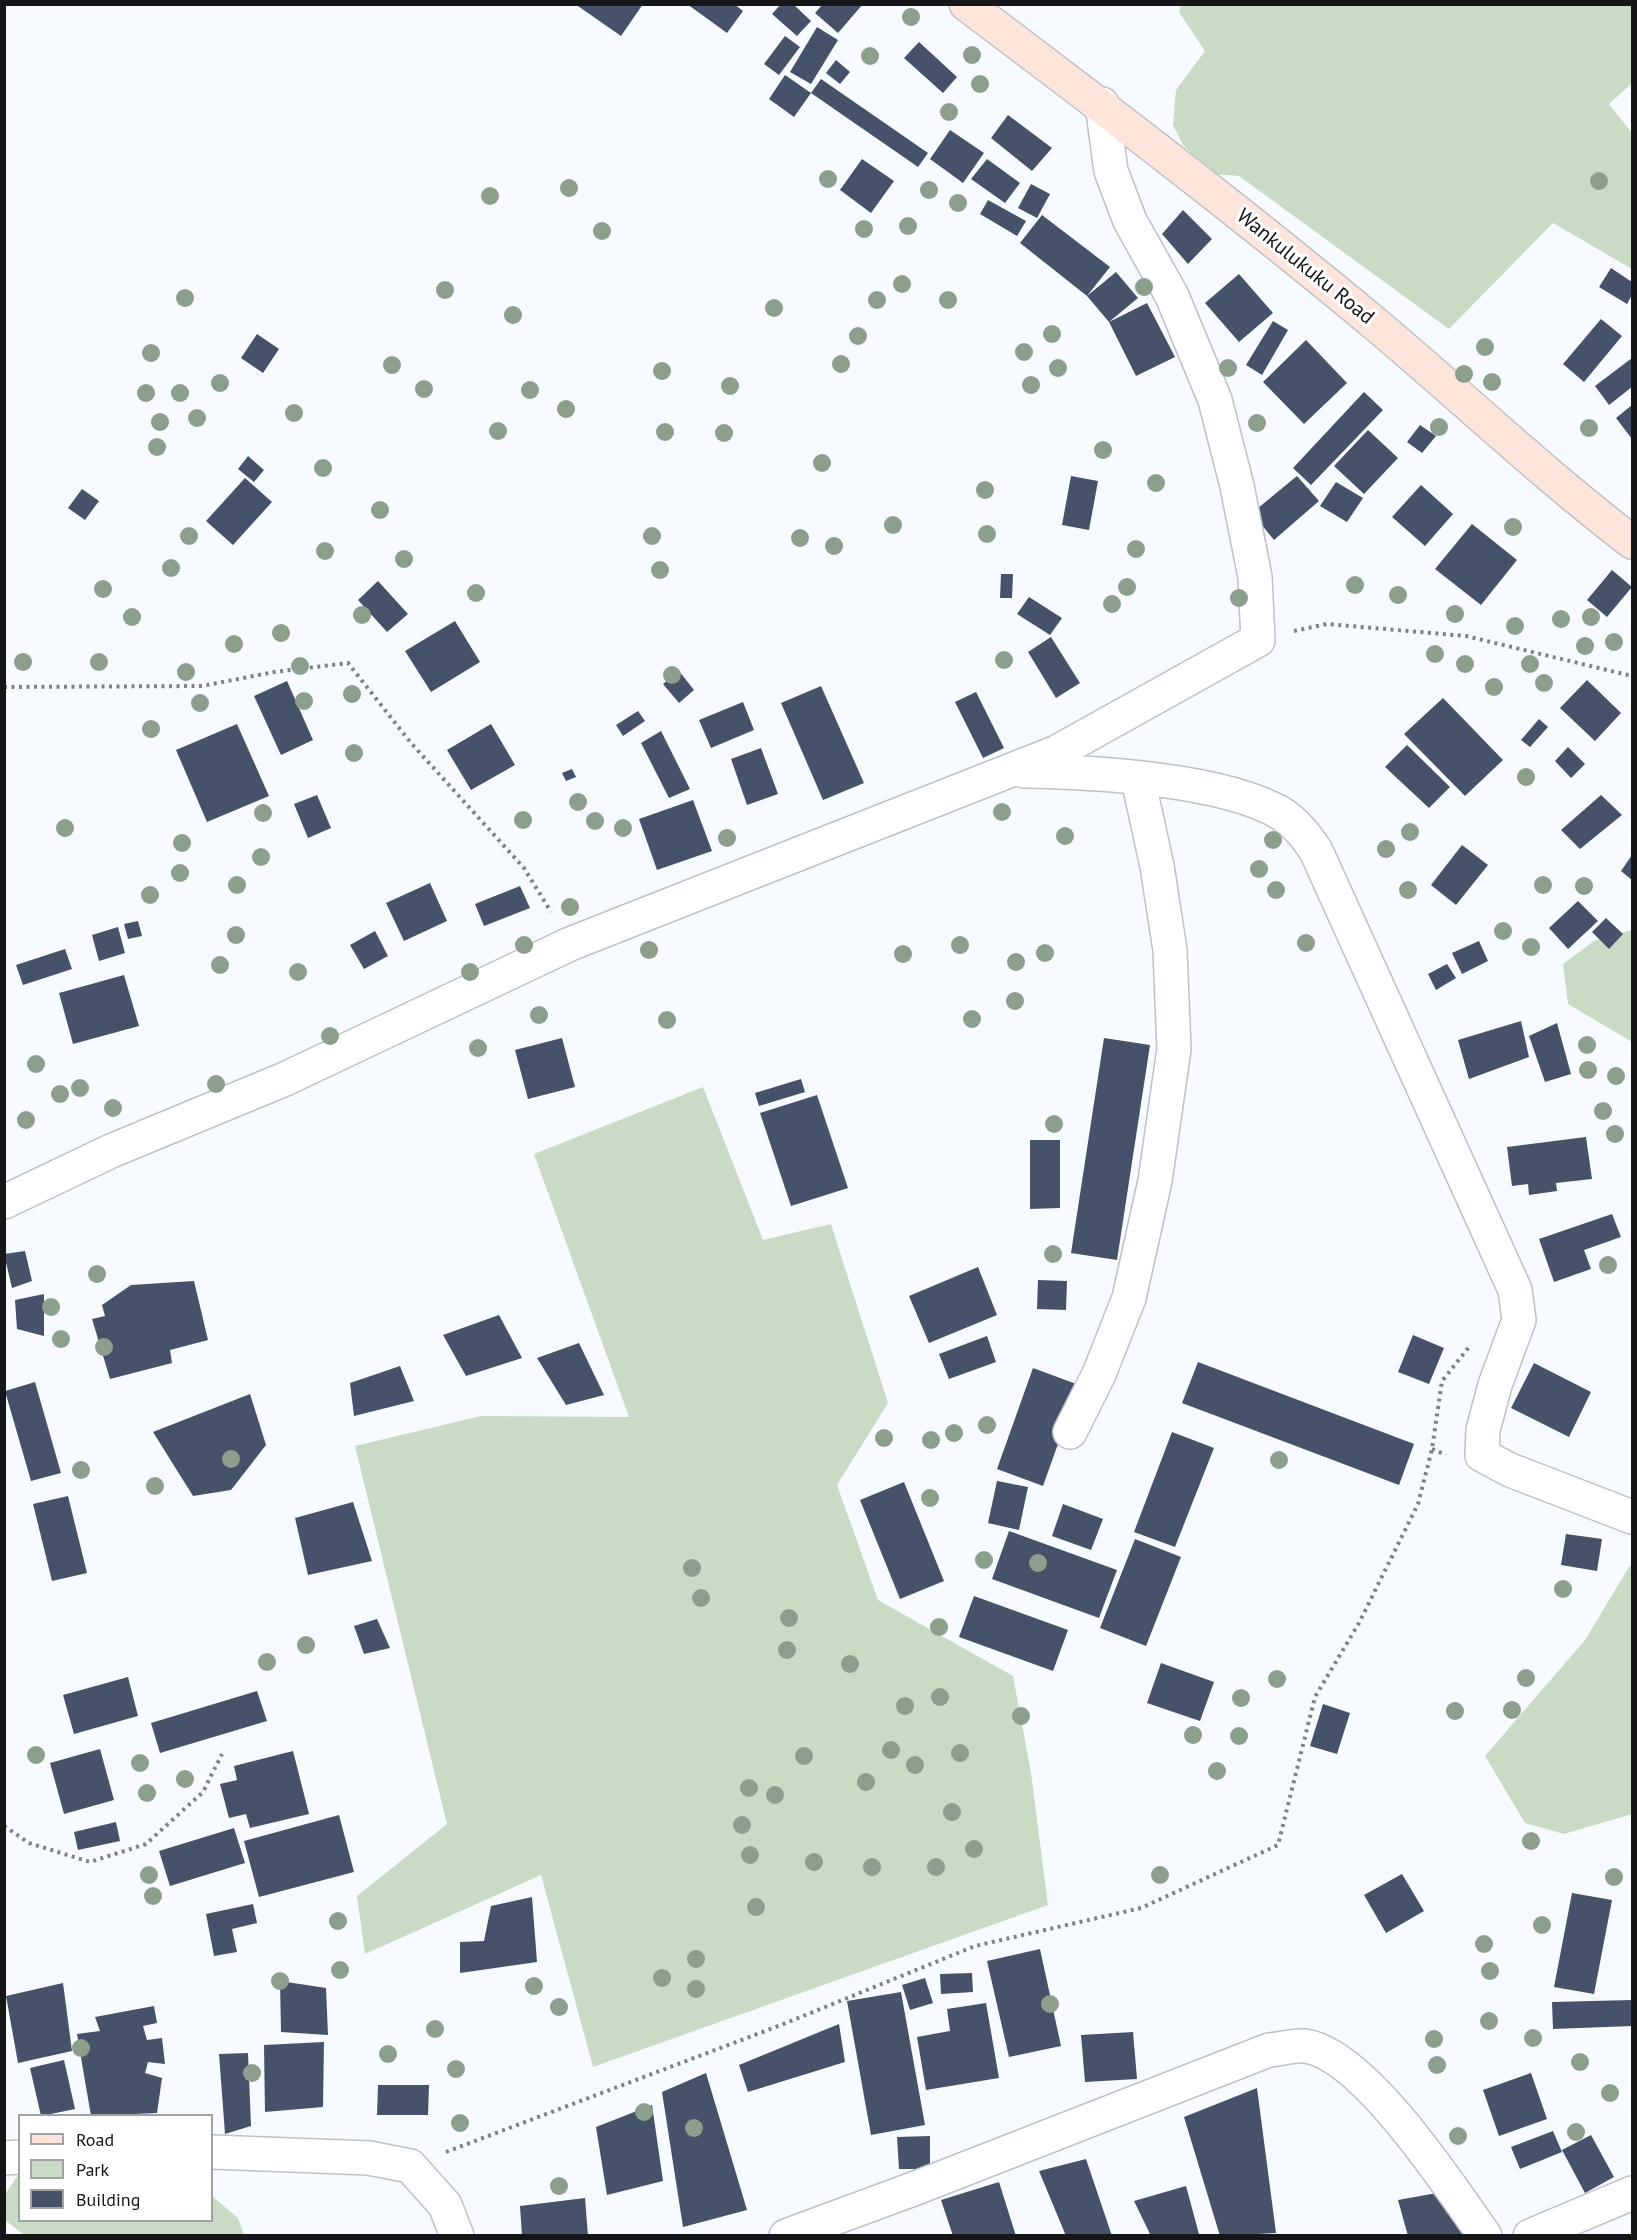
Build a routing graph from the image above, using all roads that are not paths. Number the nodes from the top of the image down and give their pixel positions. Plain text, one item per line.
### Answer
1 (966, 4) edge
2 (1101, 104) junction
3 (1632, 542) edge
4 (1013, 771) junction
5 (1138, 779) junction
6 (4, 1202) edge
7 (1070, 1432) dead end
8 (1632, 1517) edge
9 (213, 2152) edge
10 (1632, 2193) edge
11 (457, 2235) edge
12 (786, 2235) edge
13 (1485, 2235) edge
14 (1530, 2235) edge

1 - 2 main road, Wankulukuku Road
2 - 3 main road, Wankulukuku Road
2 - 4 street
4 - 5 street
4 - 6 street
5 - 7 street
5 - 8 street
9 - 11 street
10 - 14 street
12 - 13 street

